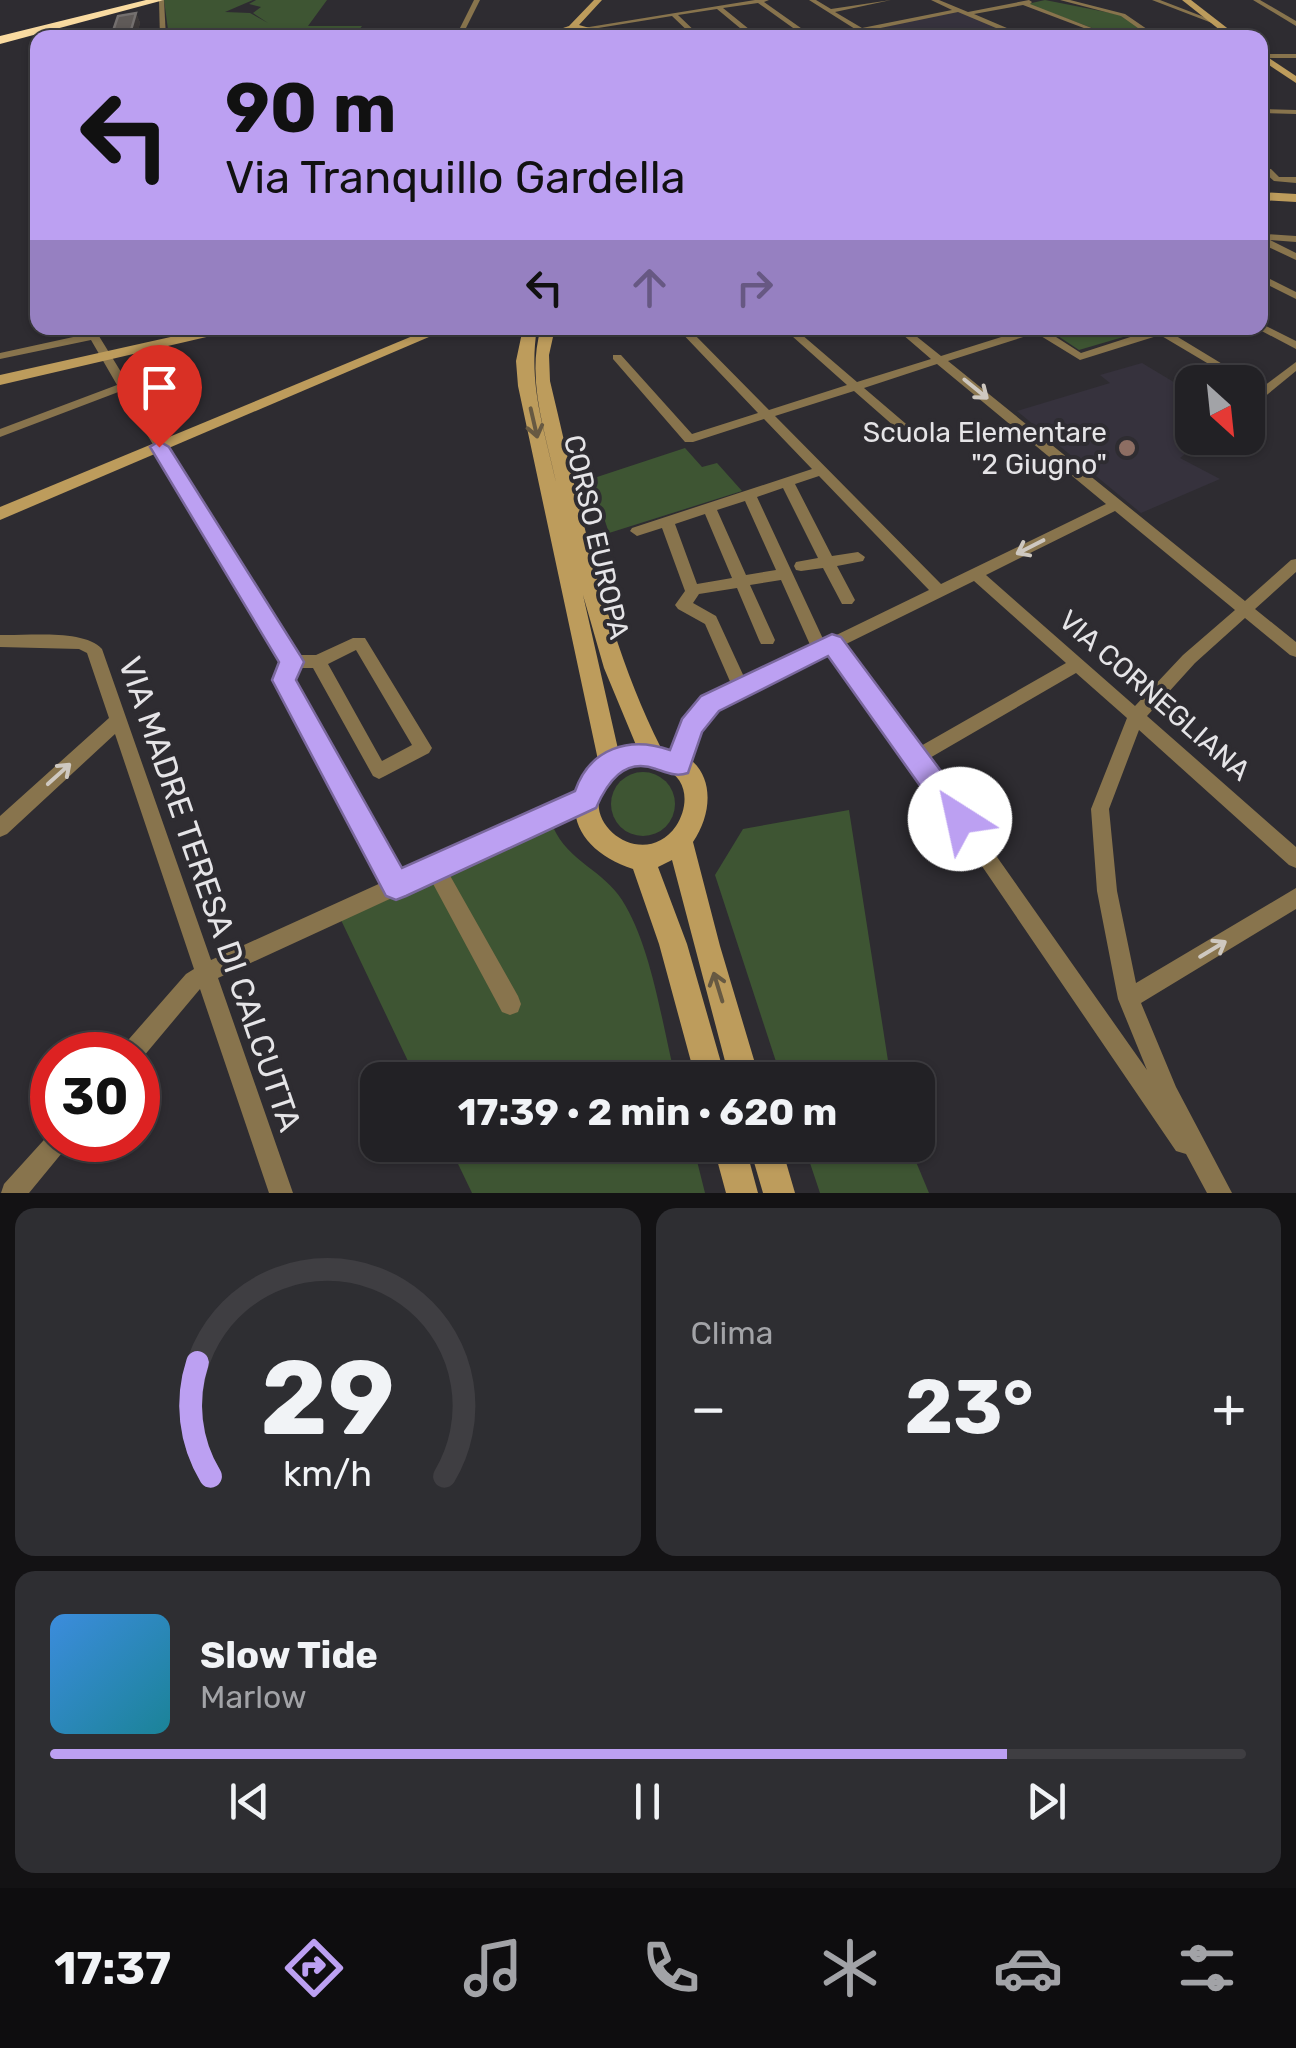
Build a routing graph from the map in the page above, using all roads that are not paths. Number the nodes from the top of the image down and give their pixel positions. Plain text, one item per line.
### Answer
1 (146, 0) edge
2 (160, 0) edge
3 (477, 0) edge
4 (598, 0) edge
5 (606, 0) edge
6 (763, 0) edge
7 (812, 0) edge
8 (888, 0) edge
9 (934, 0) edge
10 (1038, 0) edge
11 (1063, 0) edge
12 (1144, 0) edge
13 (1155, 0) edge
14 (1186, 0) edge
15 (1257, 0) edge
16 (1023, 3) junction
17 (719, 8) junction
18 (960, 10) junction
19 (829, 11) junction
20 (969, 14) junction
21 (674, 15) junction
22 (1196, 18) joint
23 (628, 22) junction
24 (1214, 22) junction
25 (1296, 24) edge
26 (464, 29) edge
27 (30, 30) edge
28 (31, 30) edge
29 (34, 30) edge
30 (163, 30) edge
31 (582, 30) edge
32 (582, 30) edge
33 (592, 30) edge
34 (636, 30) dead end
35 (690, 30) edge
36 (747, 30) edge
37 (802, 30) edge
38 (859, 30) joint
39 (1007, 30) edge
40 (1095, 30) edge
41 (1145, 30) edge
42 (1213, 30) edge
43 (1225, 30) edge
44 (30, 31) edge
45 (0, 38) edge
46 (1296, 56) edge
47 (1268, 58) edge
48 (1268, 62) edge
49 (1268, 64) edge
50 (1296, 80) edge
51 (1296, 88) edge
52 (1268, 111) edge
53 (1296, 112) edge
54 (1268, 171) edge
55 (1296, 180) edge
56 (1268, 196) edge
57 (1296, 198) edge
58 (1268, 238) edge
59 (1296, 239) edge
60 (1268, 242) edge
61 (1296, 257) edge
62 (1268, 282) edge
63 (1296, 296) edge
64 (1268, 330) edge
65 (80, 335) edge
66 (93, 335) edge
67 (197, 335) edge
68 (426, 335) edge
69 (529, 335) edge
70 (547, 335) edge
71 (689, 335) edge
72 (796, 335) edge
73 (909, 335) edge
74 (1015, 335) edge
75 (1047, 335) edge
76 (1141, 335) edge
77 (1168, 335) edge
78 (1296, 346) edge
79 (0, 356) edge
80 (105, 356) junction
81 (618, 357) dead end
82 (938, 359) junction
83 (1217, 365) edge
84 (1296, 365) edge
85 (0, 380) edge
86 (854, 384) junction
87 (122, 387) junction
88 (1265, 390) edge
89 (765, 414) junction
90 (0, 432) edge
91 (916, 438) dead end
92 (159, 447) junction
93 (822, 471) junction
94 (786, 482) junction
95 (749, 495) junction
96 (1117, 504) junction
97 (709, 508) junction
98 (0, 514) edge
99 (667, 522) junction
100 (637, 531) dead end
101 (858, 558) dead end
102 (828, 562) junction
103 (1296, 564) edge
104 (801, 566) dead end
105 (785, 574) junction
106 (976, 574) junction
107 (742, 582) junction
108 (692, 590) junction
109 (940, 592) junction
110 (847, 600) dead end
111 (1244, 609) junction
112 (0, 640) edge
113 (768, 640) dead end
114 (826, 647) junction
115 (1296, 651) edge
116 (292, 662) junction
117 (318, 662) junction
118 (1078, 664) junction
119 (741, 688) junction
120 (1136, 716) junction
121 (118, 720) junction
122 (652, 755) junction
123 (917, 757) junction
124 (610, 763) junction
125 (678, 765) junction
126 (586, 799) junction
127 (0, 828) edge
128 (681, 843) junction
129 (641, 856) junction
130 (1296, 859) edge
131 (435, 868) junction
132 (396, 886) junction
133 (1296, 898) edge
134 (206, 973) junction
135 (1129, 999) junction
136 (510, 1004) dead end
137 (149, 1032) edge
138 (706, 1062) edge
139 (741, 1062) edge
140 (39, 1162) edge
141 (734, 1162) edge
142 (770, 1162) edge
143 (12, 1193) edge
144 (281, 1193) edge
145 (742, 1193) edge
146 (779, 1193) edge
147 (1220, 1193) edge

1 - 28 highway
2 - 29 highway
2 - 30 street
3 - 26 street
4 - 31 main road
5 - 32 main road
6 - 17 street
6 - 37 street
7 - 19 street
8 - 19 street
9 - 18 street
10 - 16 street
11 - 41 street
12 - 22 street
13 - 24 street
14 - 24 main road
15 - 25 street
16 - 20 street
16 - 40 street
17 - 21 street
17 - 36 street
18 - 20 street
18 - 38 street
19 - 38 street
20 - 39 street
21 - 23 street
21 - 35 street
22 - 42 main road
23 - 33 street
23 - 34 street
24 - 43 main road
27 - 45 highway
44 - 45 highway
46 - 47 street
48 - 50 main road
49 - 51 main road
52 - 53 street
54 - 55 street
56 - 57 main road
58 - 59 street
60 - 61 street
62 - 63 street
64 - 78 street
65 - 79 street
66 - 80 street
67 - 80 main road
68 - 92 main road
69 -> 124 main road, CORSO EUROPA
70 - 122 main road, CORSO EUROPA
71 - 89 street
72 - 86 street
73 - 82 street
74 - 82 street
75 - 76 street
77 - 83 street
80 - 85 main road
80 - 87 street
81 - 89 street
82 - 86 street
82 -> 96 street
84 - 88 street
86 - 89 street
86 - 91 street
87 - 90 street
87 - 92 street
89 - 93 street
92 - 98 main road
92 - 116 street
93 - 94 street
93 - 109 street
94 - 95 street
94 - 102 street
95 - 97 street
95 - 105 street
96 -> 106 street
96 - 111 street
97 - 99 street
97 - 107 street
99 - 100 street
99 - 108 street
101 - 102 street
102 - 104 street
102 - 110 street
103 - 111 street
105 - 107 street
105 - 114 street
106 - 109 street
106 - 118 street, VIA CORNEGLIANA
107 - 108 street
107 - 113 street
108 - 119 street
109 - 114 street
111 - 115 street
111 - 120 street
112 - 121 street, VIA MADRE TERESA DI CALCUTTA
114 - 119 street
114 - 123 street
116 - 117 street
116 - 132 street
117 - 117 street
118 - 120 street, VIA CORNEGLIANA
118 - 123 street
119 - 125 street
120 - 130 street, VIA CORNEGLIANA
120 - 135 street
127 -> 121 street
121 - 134 street, VIA MADRE TERESA DI CALCUTTA
122 - 124 main road
122 - 125 main road
123 - 147 street
124 - 126 main road
125 - 128 main road
126 - 129 main road
126 - 131 street
128 - 129 main road
139 -> 128 main road
129 - 138 main road
131 - 132 street
131 - 136 street
132 - 134 street
135 -> 133 street
134 - 137 street
134 - 144 street, VIA MADRE TERESA DI CALCUTTA
135 - 147 street
140 - 143 street
141 - 145 main road
142 - 146 main road

